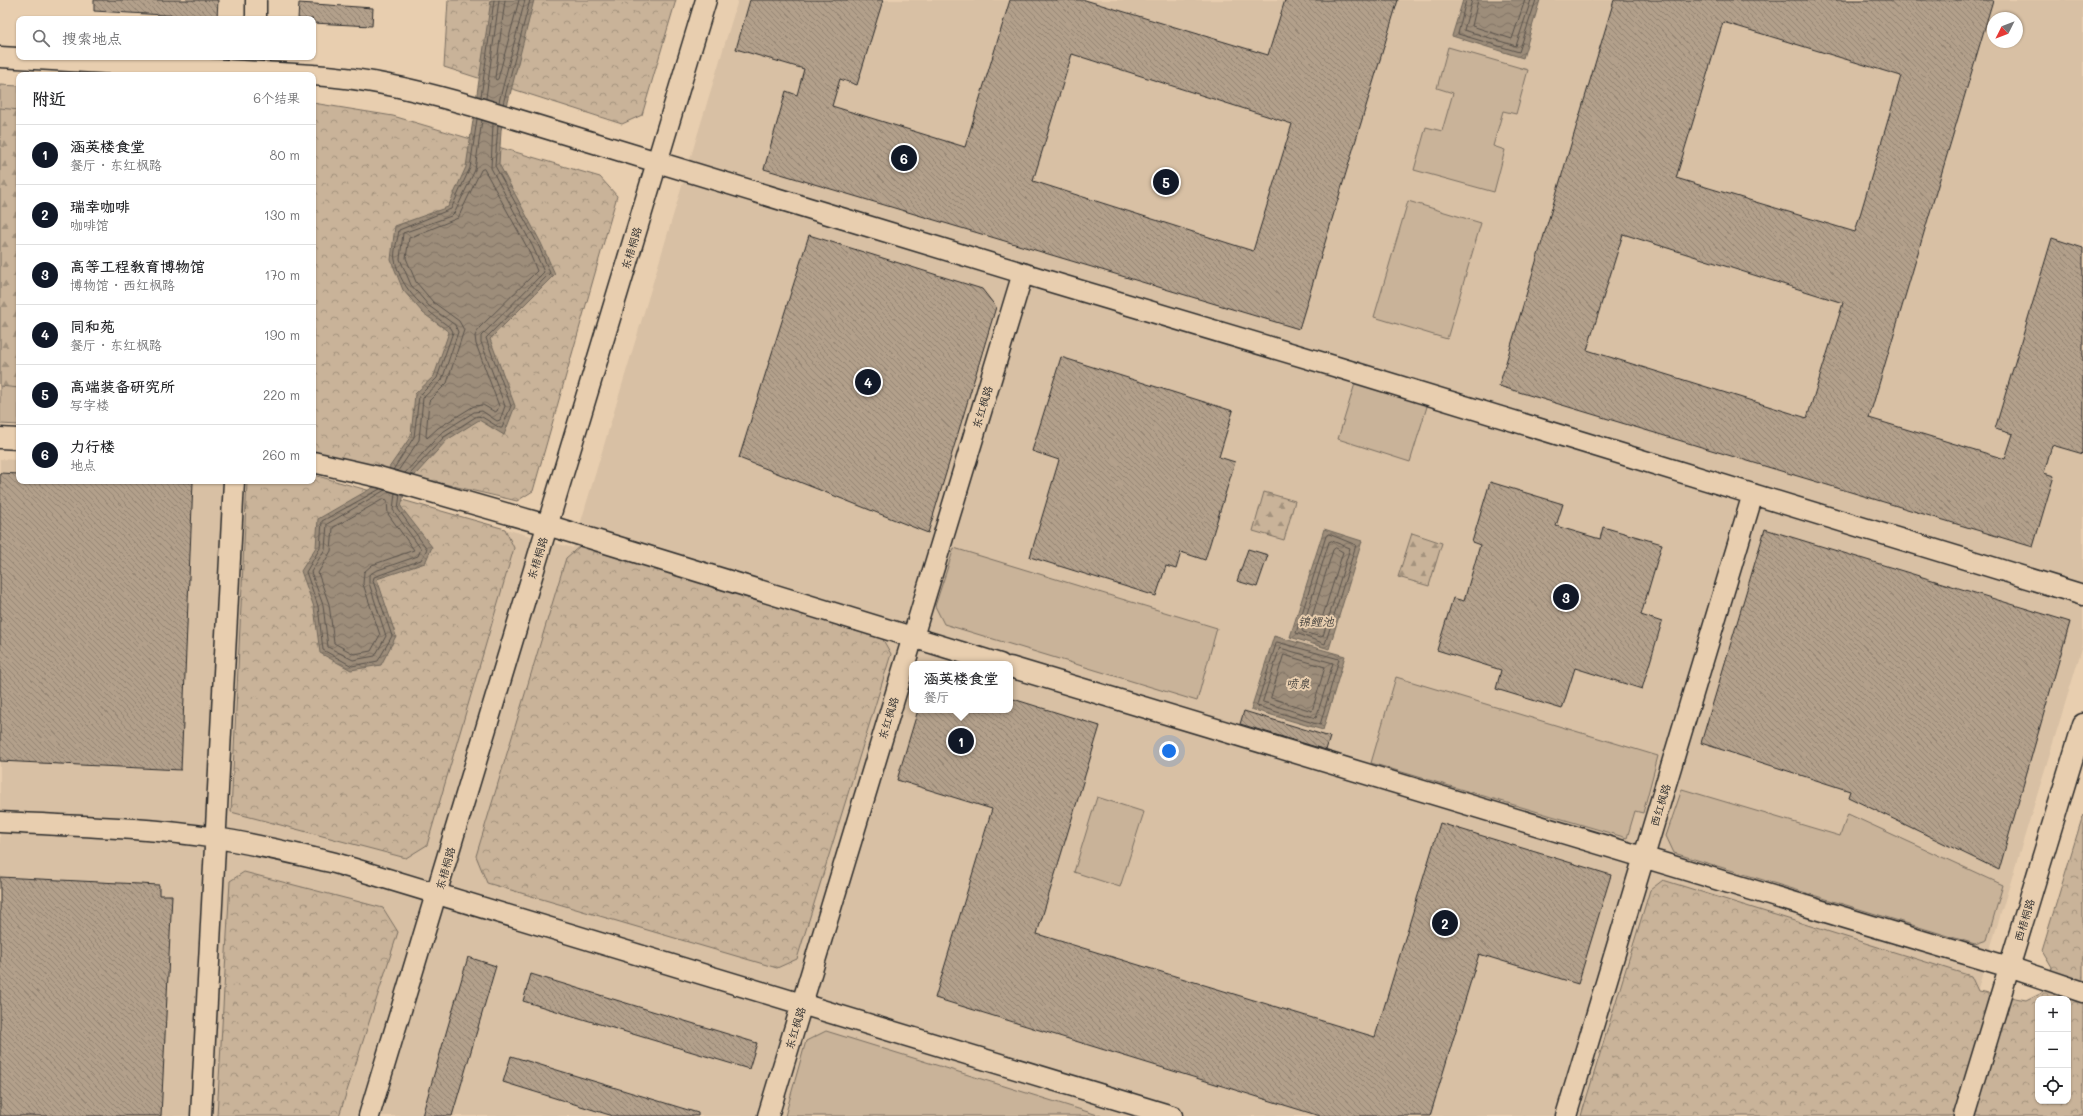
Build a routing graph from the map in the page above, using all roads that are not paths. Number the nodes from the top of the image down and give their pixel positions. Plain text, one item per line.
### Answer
1 (256, 0) edge
2 (706, 0) edge
3 (256, 16) edge
4 (0, 57) edge
5 (16, 58) edge
6 (69, 60) edge
7 (253, 68) edge
8 (287, 72) edge
9 (316, 75) edge
10 (658, 163) junction
11 (1023, 273) junction
12 (0, 438) edge
13 (16, 439) edge
14 (316, 463) edge
15 (234, 484) edge
16 (1753, 494) junction
17 (547, 525) junction
18 (2083, 595) edge
19 (912, 637) junction
20 (990, 661) edge
21 (1013, 668) edge
22 (2083, 724) edge
23 (0, 822) edge
24 (215, 838) junction
25 (1644, 858) junction
26 (437, 893) junction
27 (2009, 967) junction
28 (2083, 992) edge
29 (802, 1004) junction
30 (201, 1116) edge
31 (369, 1116) edge
32 (768, 1116) edge
33 (1172, 1116) edge
34 (1566, 1116) edge
35 (1964, 1116) edge

1 - 3 street
2 - 10 street, 东梧桐路
4 - 5 street
6 - 7 street
7 - 8 street
9 - 10 street
10 - 11 street
10 - 17 street, 东梧桐路
11 - 16 street
11 - 19 street, 东红枫路
12 - 13 street
14 - 17 street
15 - 24 street
16 - 18 street
16 - 25 street, 西红枫路
17 - 19 street
17 - 26 street, 东梧桐路
19 - 20 street
19 - 29 street, 东红枫路
21 - 25 street
22 - 27 street, 西梧桐路
23 - 24 street
24 - 26 street
24 - 30 street
25 - 27 street
25 - 34 street, 西红枫路
26 - 29 street
26 - 31 street, 东梧桐路
27 - 28 street
27 - 35 street, 西梧桐路
29 - 32 street, 东红枫路
29 - 33 street

